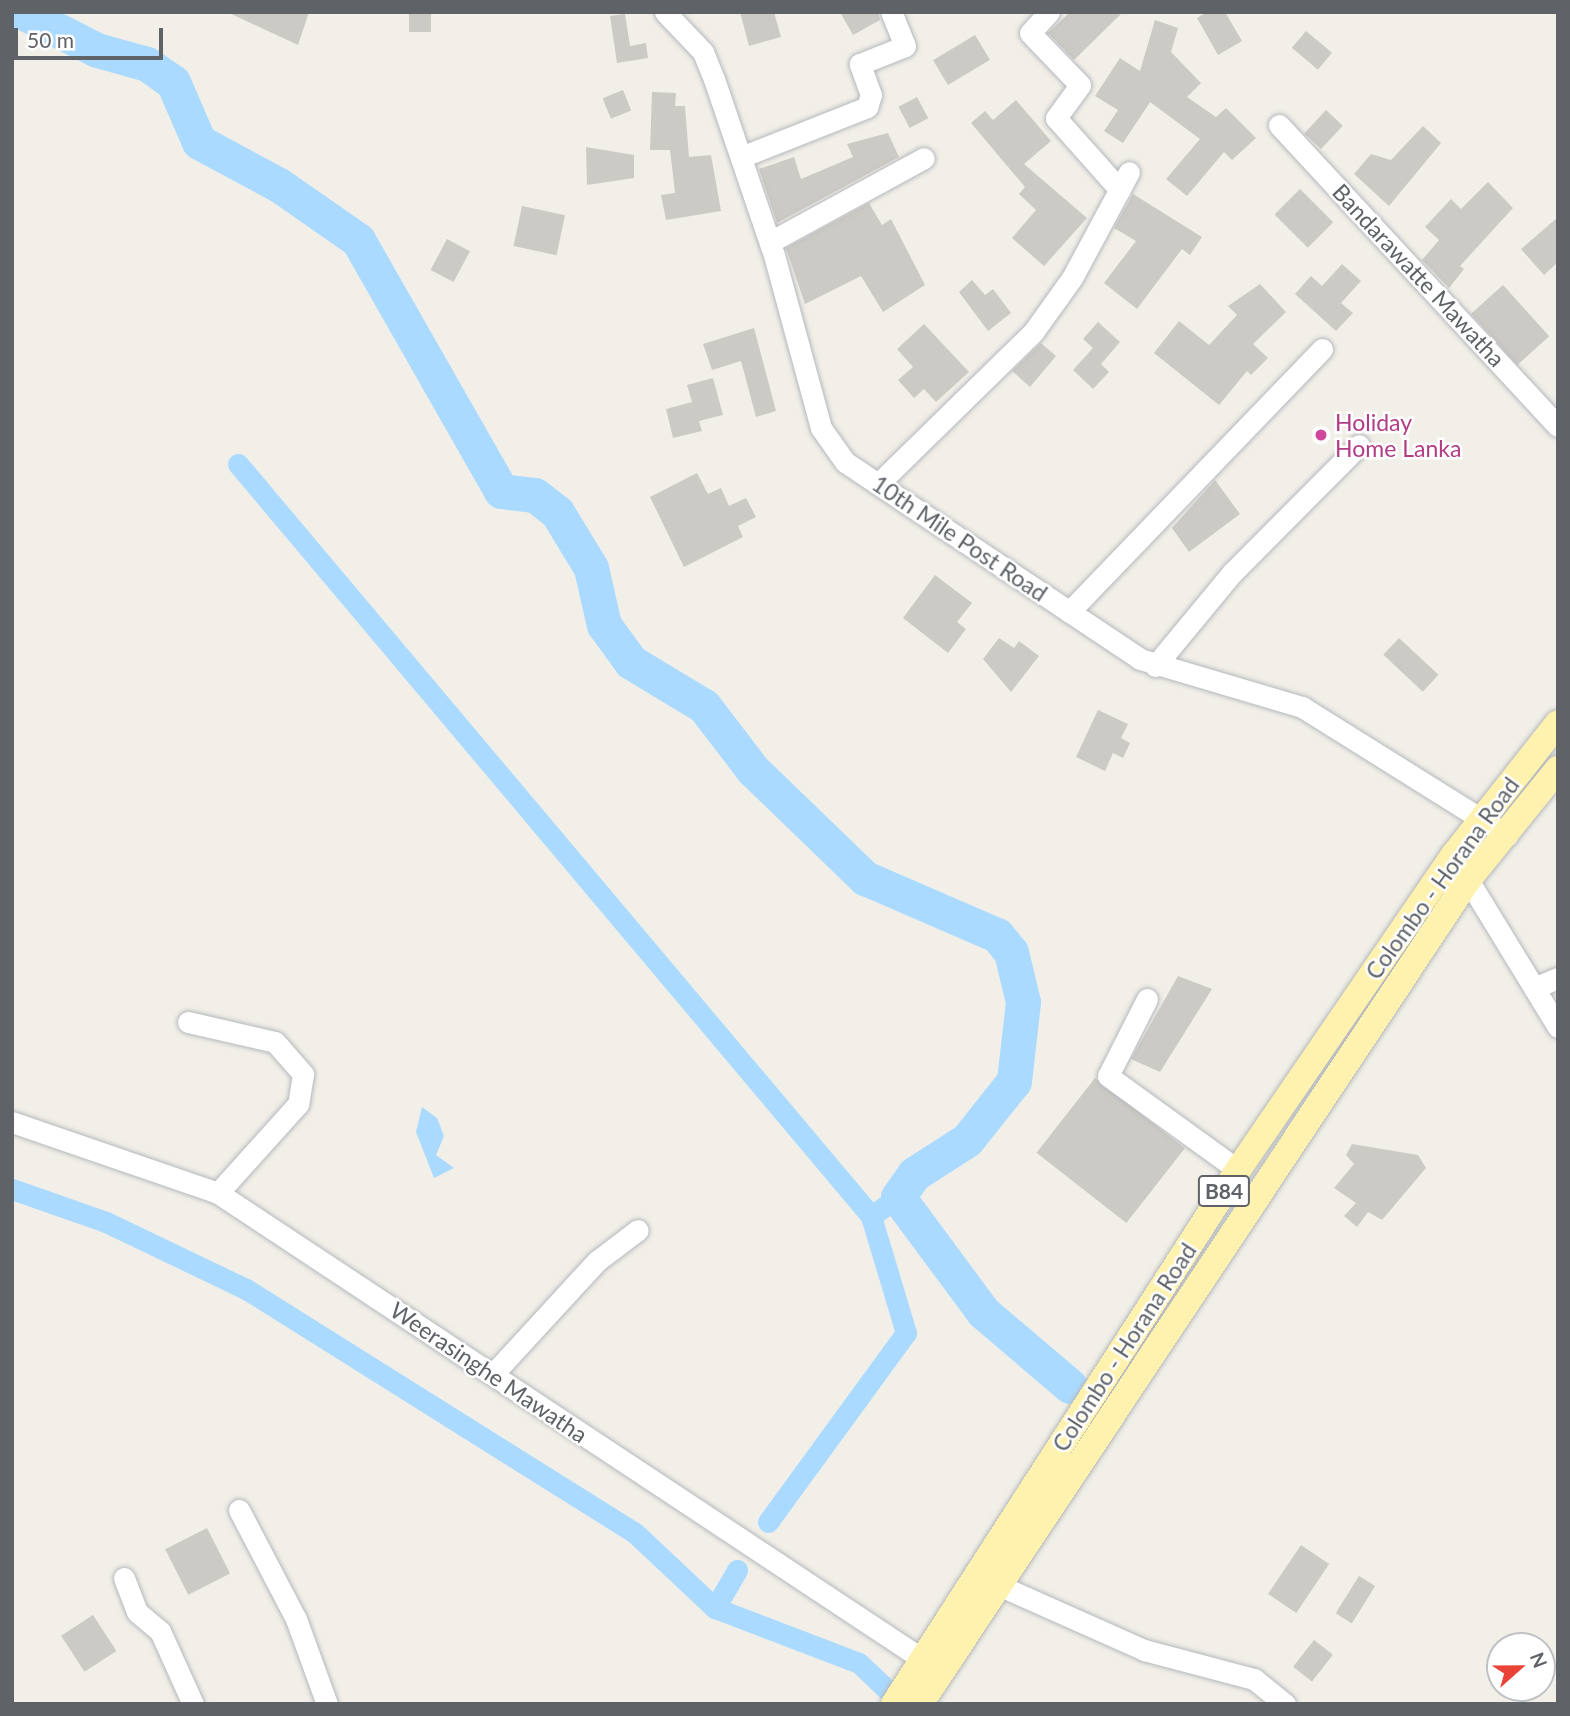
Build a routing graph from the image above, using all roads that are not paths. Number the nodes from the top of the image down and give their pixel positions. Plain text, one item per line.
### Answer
1 (665, 12) edge
2 (891, 12) edge
3 (1049, 12) edge
4 (1279, 125) dead end
5 (741, 157) junction
6 (924, 158) dead end
7 (770, 242) junction
8 (1322, 349) dead end
9 (1558, 426) edge
10 (1359, 445) dead end
11 (879, 484) junction
12 (1069, 612) junction
13 (1155, 666) junction
14 (1558, 723) edge
15 (1558, 769) edge
16 (1486, 817) junction
17 (1507, 835) junction
18 (1453, 856) junction
19 (1468, 880) junction
20 (1558, 978) edge
21 (1534, 988) junction
22 (1147, 999) dead end
23 (188, 1022) dead end
24 (1558, 1027) edge
25 (12, 1122) edge
26 (1238, 1170) junction
27 (218, 1193) junction
28 (638, 1230) dead end
29 (493, 1374) junction
30 (239, 1510) dead end
31 (124, 1578) dead end
32 (989, 1581) junction
33 (925, 1679) edge
34 (193, 1704) edge
35 (327, 1704) edge
36 (894, 1704) edge
37 (1286, 1704) edge

1 - 5 street, 10th Mile Post Road
2 - 5 street
3 - 11 street
4 - 9 street, Bandarawatte Mawatha
5 - 7 street, 10th Mile Post Road
6 - 7 street
7 - 11 street, 10th Mile Post Road
8 - 12 street
10 - 13 street
11 - 12 street, 10th Mile Post Road
12 - 13 street, 10th Mile Post Road
13 - 16 street, 10th Mile Post Road
14 - 16 main road, Colombo - Horana Road / B84
15 - 17 main road, Colombo - Horana Road / B84
16 - 17 street, 10th Mile Post Road
16 - 18 main road, Colombo - Horana Road / B84
17 - 19 main road, Colombo - Horana Road / B84
18 - 19 street
18 - 26 main road, Colombo - Horana Road / B84
19 - 21 street
19 - 32 main road, Colombo - Horana Road / B84
20 - 21 street
21 - 24 street
22 - 26 street
23 - 27 street
25 - 27 street, Weerasinghe Mawatha
26 - 32 main road, Colombo - Horana Road / B84
27 - 29 street, Weerasinghe Mawatha
28 - 29 street
29 - 33 street, Weerasinghe Mawatha
30 - 35 street
31 - 34 street
32 - 33 main road, Colombo - Horana Road / B84
32 - 37 street
33 - 36 main road, Colombo - Horana Road / B84

